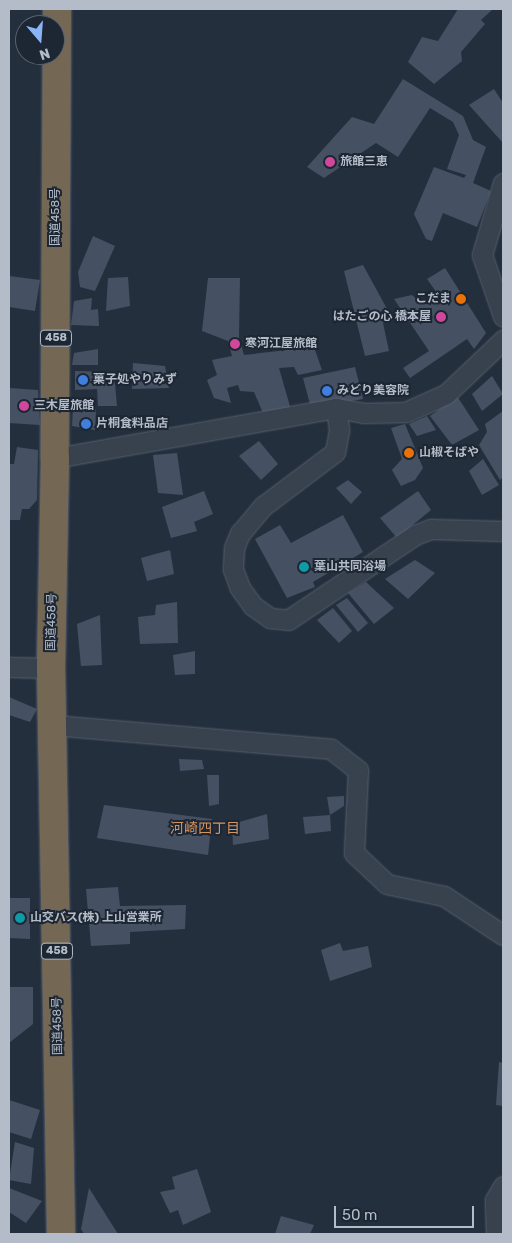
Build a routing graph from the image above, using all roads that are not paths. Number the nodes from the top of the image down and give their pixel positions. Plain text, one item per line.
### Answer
1 (57, 9) edge
2 (503, 184) edge
3 (503, 316) edge
4 (503, 340) edge
5 (336, 408) junction
6 (55, 458) junction
7 (503, 531) edge
8 (9, 667) edge
9 (51, 668) junction
10 (53, 725) junction
11 (503, 935) edge
12 (503, 1186) edge
13 (61, 1234) edge
14 (496, 1234) edge

1 - 6 highway, 国道458号 / 458
2 - 3 street
4 - 5 street
5 - 6 street
5 - 7 street
6 - 9 highway, 国道458号 / 458
8 - 9 street
9 - 10 highway, 国道458号 / 458
10 - 11 street
10 - 13 highway, 国道458号 / 458
12 - 14 street

